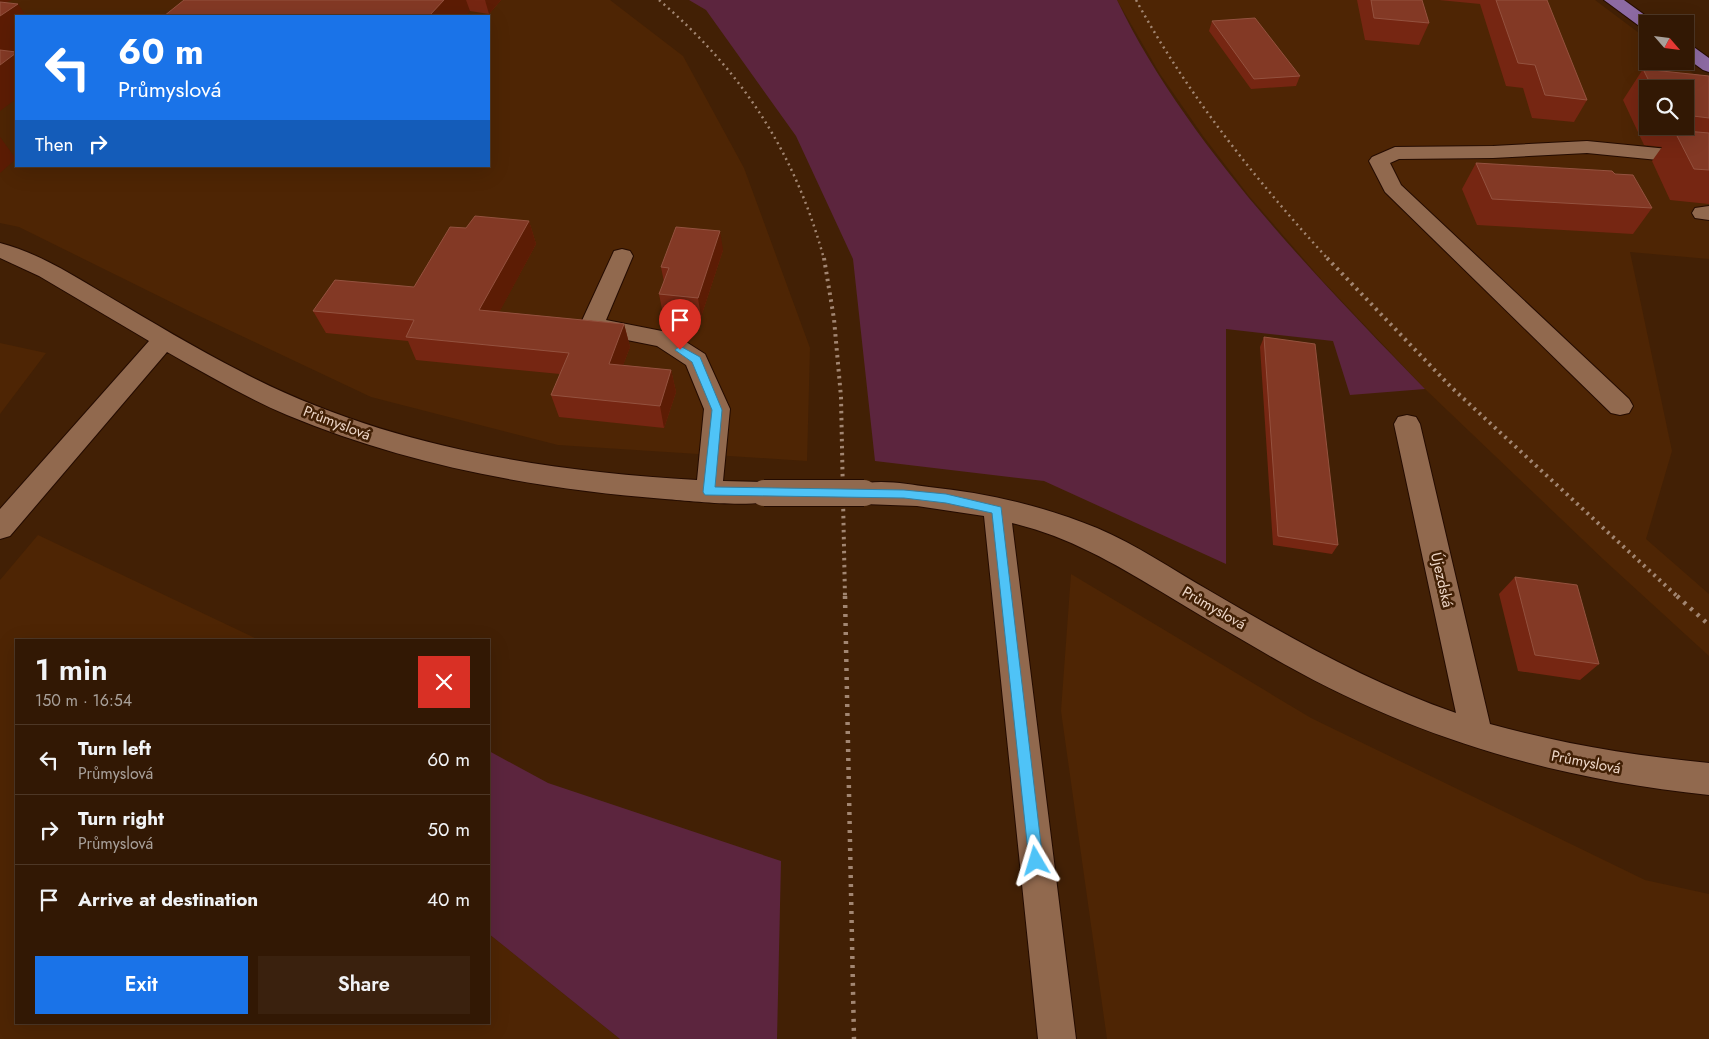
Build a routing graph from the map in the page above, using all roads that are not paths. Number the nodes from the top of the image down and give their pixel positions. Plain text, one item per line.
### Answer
1 (1614, 0) edge
2 (1639, 18) edge
3 (1696, 53) edge
4 (1709, 66) edge
5 (1709, 159) edge
6 (0, 250) edge
7 (622, 256) dead end
8 (164, 339) junction
9 (1620, 406) dead end
10 (1407, 424) dead end
11 (709, 492) junction
12 (997, 510) junction
13 (0, 528) edge
14 (1477, 735) junction
15 (1709, 779) edge
16 (1057, 1039) edge

1 - 2 main road
3 - 4 main road
5 - 9 street
6 - 8 street, Průmyslová
7 - 11 street
8 - 11 street, Průmyslová
8 - 13 street
10 - 14 street, Újezdská
11 - 12 street, Průmyslová, bridge
12 - 14 street, Průmyslová
12 - 16 street
14 - 15 street, Průmyslová

